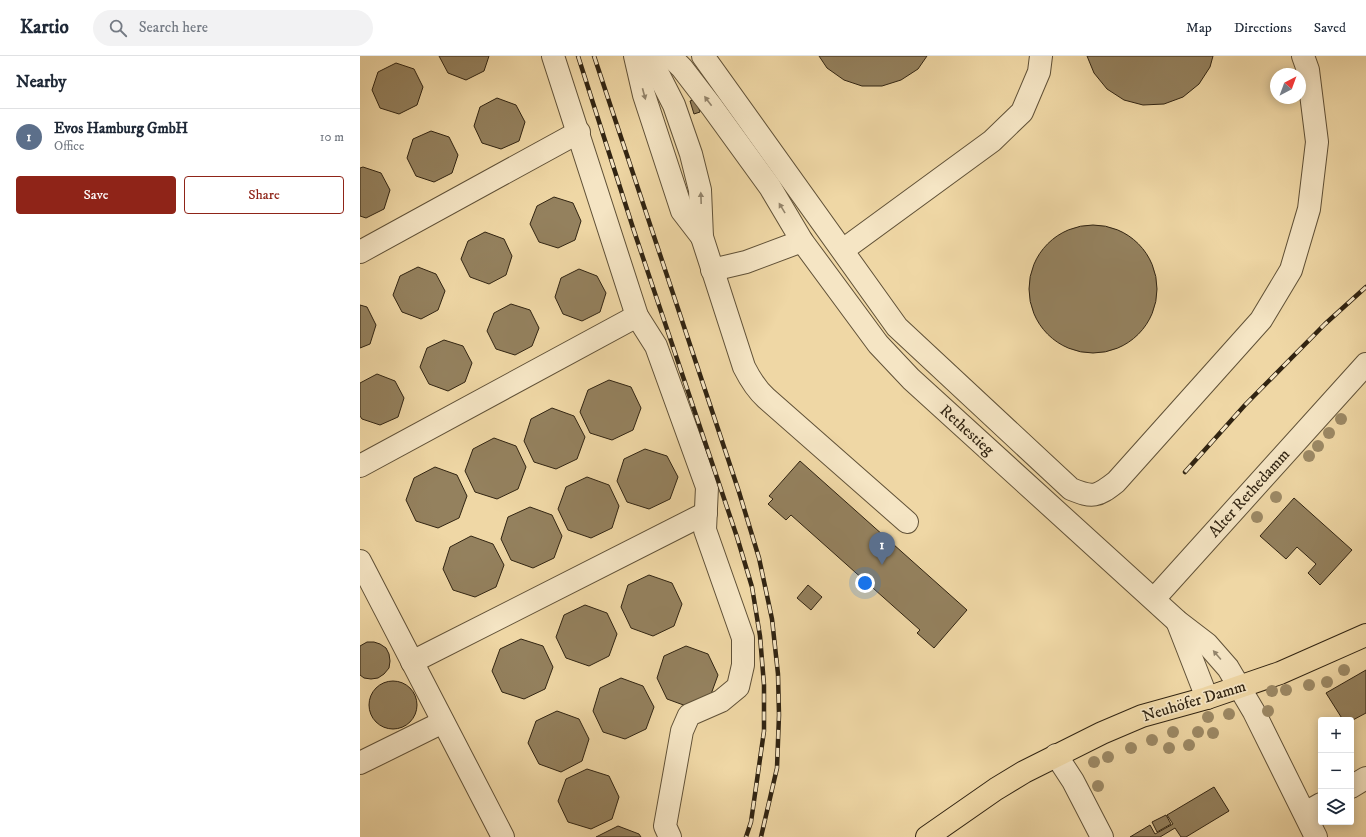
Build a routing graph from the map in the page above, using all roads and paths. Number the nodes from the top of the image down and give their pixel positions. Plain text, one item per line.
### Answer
1 (554, 56) edge
2 (635, 56) edge
3 (649, 56) edge
4 (670, 56) edge
5 (703, 56) edge
6 (1041, 56) edge
7 (1303, 56) edge
8 (579, 132) junction
9 (702, 237) junction
10 (802, 241) junction
11 (843, 250) junction
12 (360, 252) edge
13 (712, 270) junction
14 (638, 316) junction
15 (1366, 364) edge
16 (360, 466) edge
17 (706, 513) junction
18 (907, 522) dead end
19 (360, 561) edge
20 (1154, 599) junction
21 (1177, 621) junction
22 (1366, 635) edge
23 (412, 662) junction
24 (1240, 687) junction
25 (1207, 698) junction
26 (443, 722) junction
27 (1056, 755) junction
28 (360, 764) edge
29 (1366, 778) edge
30 (1354, 785) edge
31 (1313, 809) edge
32 (503, 837) edge
33 (670, 837) edge
34 (927, 837) edge
35 (1102, 837) edge
36 (1316, 837) edge

1 - 8 street
2 -> 9 street
9 -> 3 street
10 -> 4 street, Rethestieg
5 - 11 street
6 - 11 street
7 - 11 street
8 - 12 street
8 - 14 street
9 - 13 street
10 - 13 street
10 - 20 street, Rethestieg
13 - 18 street
14 - 16 street
14 - 17 street
15 - 20 street, Alter Rethedamm
17 - 23 street
17 - 33 street
19 - 23 street
20 - 21 street
24 -> 21 street
21 - 25 street
22 - 24 main road, Neuhöfer Damm
23 - 26 street
24 - 25 main road, Neuhöfer Damm
24 - 31 street
25 - 27 main road, Neuhöfer Damm
26 - 28 street
26 - 32 street
27 - 34 main road, Neuhöfer Damm
27 - 35 street
29 - 30 street
31 - 36 street

